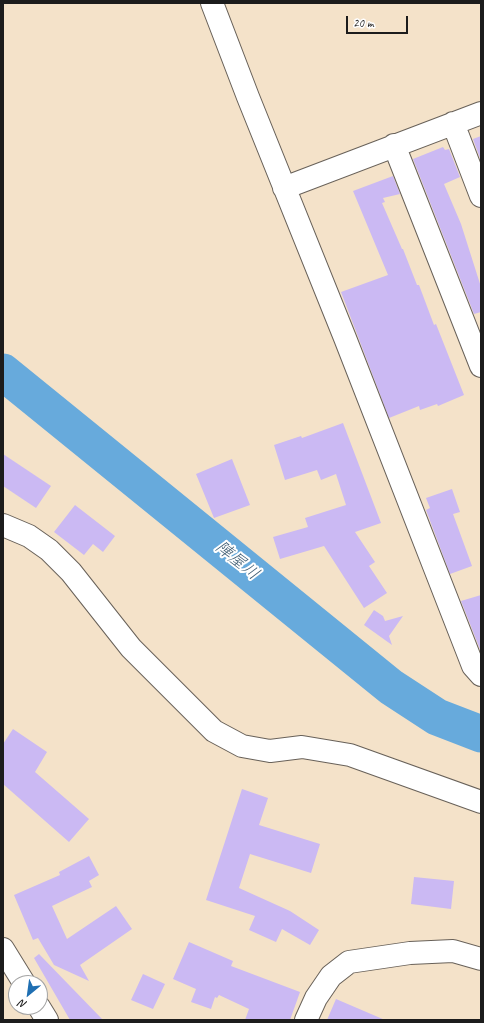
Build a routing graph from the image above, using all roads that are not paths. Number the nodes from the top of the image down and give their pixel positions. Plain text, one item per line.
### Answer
1 (212, 3) edge
2 (481, 113) edge
3 (453, 123) junction
4 (394, 146) junction
5 (284, 188) junction
6 (481, 196) edge
7 (481, 366) edge
8 (3, 525) edge
9 (481, 675) edge
10 (481, 802) edge
11 (3, 949) edge
12 (481, 960) edge
13 (19, 975) edge
14 (306, 1020) edge

1 - 5 street
2 - 3 street
3 - 4 street
3 - 6 street
4 - 5 street
4 - 7 street
5 - 9 street
8 - 10 street
11 - 13 street
12 - 14 street

